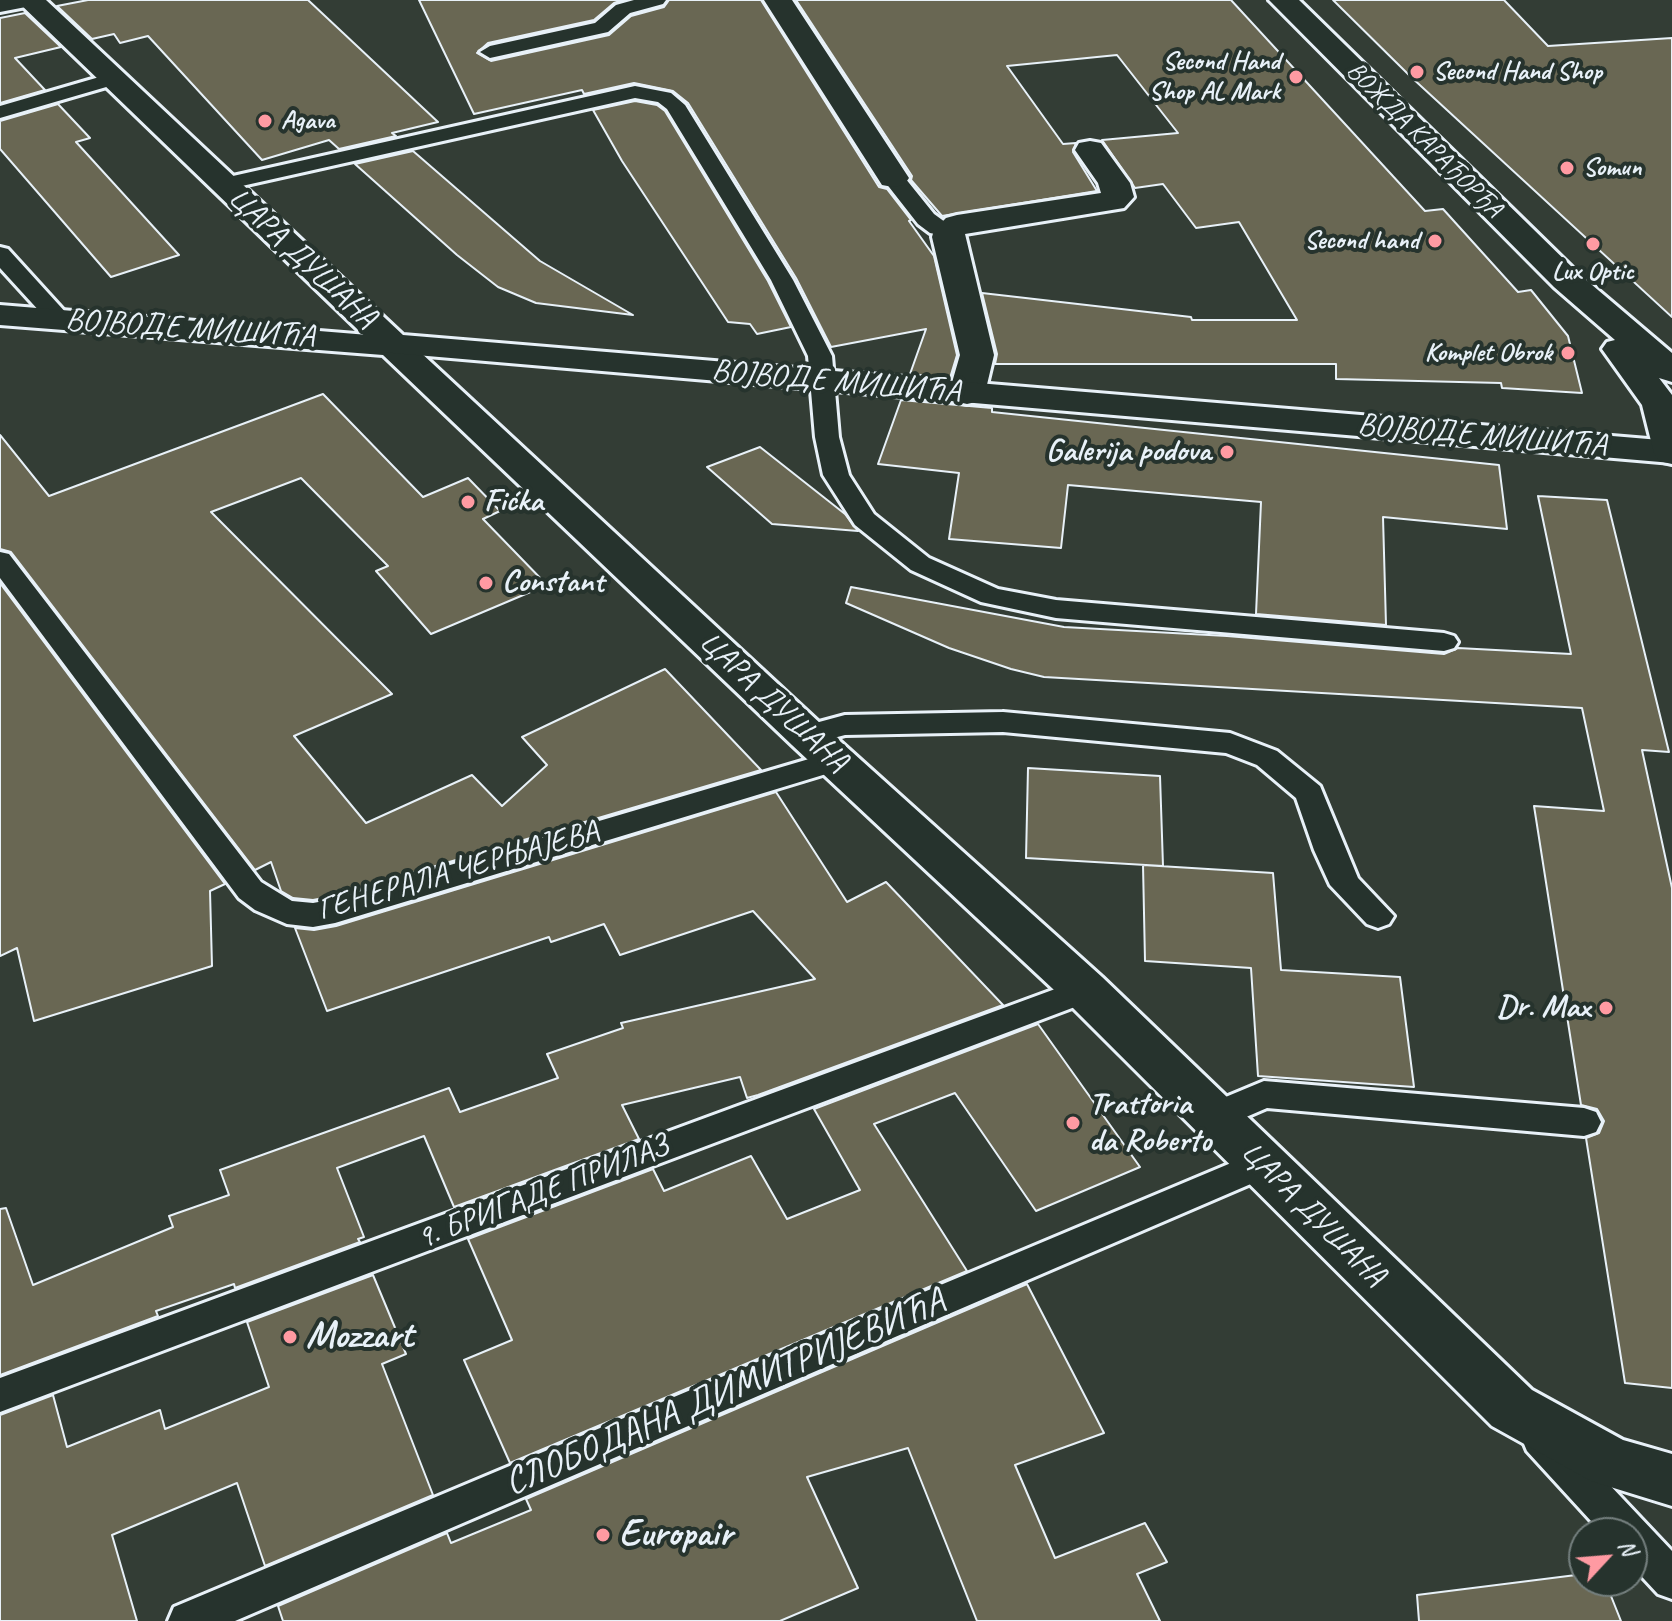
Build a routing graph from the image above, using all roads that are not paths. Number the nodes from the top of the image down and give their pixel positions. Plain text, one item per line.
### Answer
1 (21, 0) edge
2 (30, 0) edge
3 (656, 0) edge
4 (778, 0) edge
5 (1283, 0) edge
6 (0, 4) edge
7 (490, 52) dead end
8 (113, 79) junction
9 (0, 112) edge
10 (1090, 150) dead end
11 (893, 178) joint
12 (224, 184) junction
13 (950, 230) junction
14 (0, 254) edge
15 (1566, 280) junction
16 (0, 315) edge
17 (60, 320) junction
18 (393, 345) junction
19 (1672, 371) edge
20 (822, 381) junction
21 (967, 393) junction
22 (1672, 452) edge
23 (0, 560) edge
24 (1444, 642) dead end
25 (821, 748) junction
26 (1378, 916) dead end
27 (1085, 990) junction
28 (1216, 1116) junction
29 (1584, 1122) dead end
30 (1262, 1164) junction
31 (0, 1395) edge
32 (1512, 1408) junction
33 (1672, 1480) edge
34 (1613, 1517) edge
35 (1648, 1554) edge
36 (1672, 1580) edge
37 (188, 1621) edge

1 - 6 street
2 - 8 street, ЦАРА ДУШАНА
3 - 7 lane
4 - 11 street
5 - 15 street, ВОЖДА КАРАЂОРЂА
8 - 9 lane
8 - 12 street, ЦАРА ДУШАНА
10 - 13 street
11 - 13 lane
12 - 18 street, ЦАРА ДУШАНА
12 - 20 lane
13 - 21 street
14 - 17 lane
15 - 19 street, ВОЖДА КАРАЂОРЂА
15 - 22 street, ВОЖДА КАРАЂОРЂА
16 - 17 street, ВОЈВОДЕ МИШИЋА
17 - 18 street, ВОЈВОДЕ МИШИЋА
18 - 20 street, ВОЈВОДЕ МИШИЋА
18 - 25 street, ЦАРА ДУШАНА
20 - 21 street, ВОЈВОДЕ МИШИЋА
20 - 24 lane
21 - 22 street, ВОЈВОДЕ МИШИЋА
23 - 25 lane, ГЕНЕРАЛА ЧЕРЊАЈЕВА
25 - 26 lane, ГЕНЕРАЛА ЧЕРЊАЈЕВА
25 - 27 street, ЦАРА ДУШАНА
27 - 28 street, ЦАРА ДУШАНА
27 - 31 lane, 9. БРИГАДЕ ПРИЛАЗ
28 - 29 lane
28 - 30 street, ЦАРА ДУШАНА
30 - 32 street, ЦАРА ДУШАНА
30 - 37 lane, СЛОБОДАНА ДИМИТРИЈЕВИЋА
32 - 33 street, ЦАРА ДУШАНА
32 - 34 lane, ЦАРА ДУШАНА
35 - 36 lane, ЦАРА ДУШАНА

